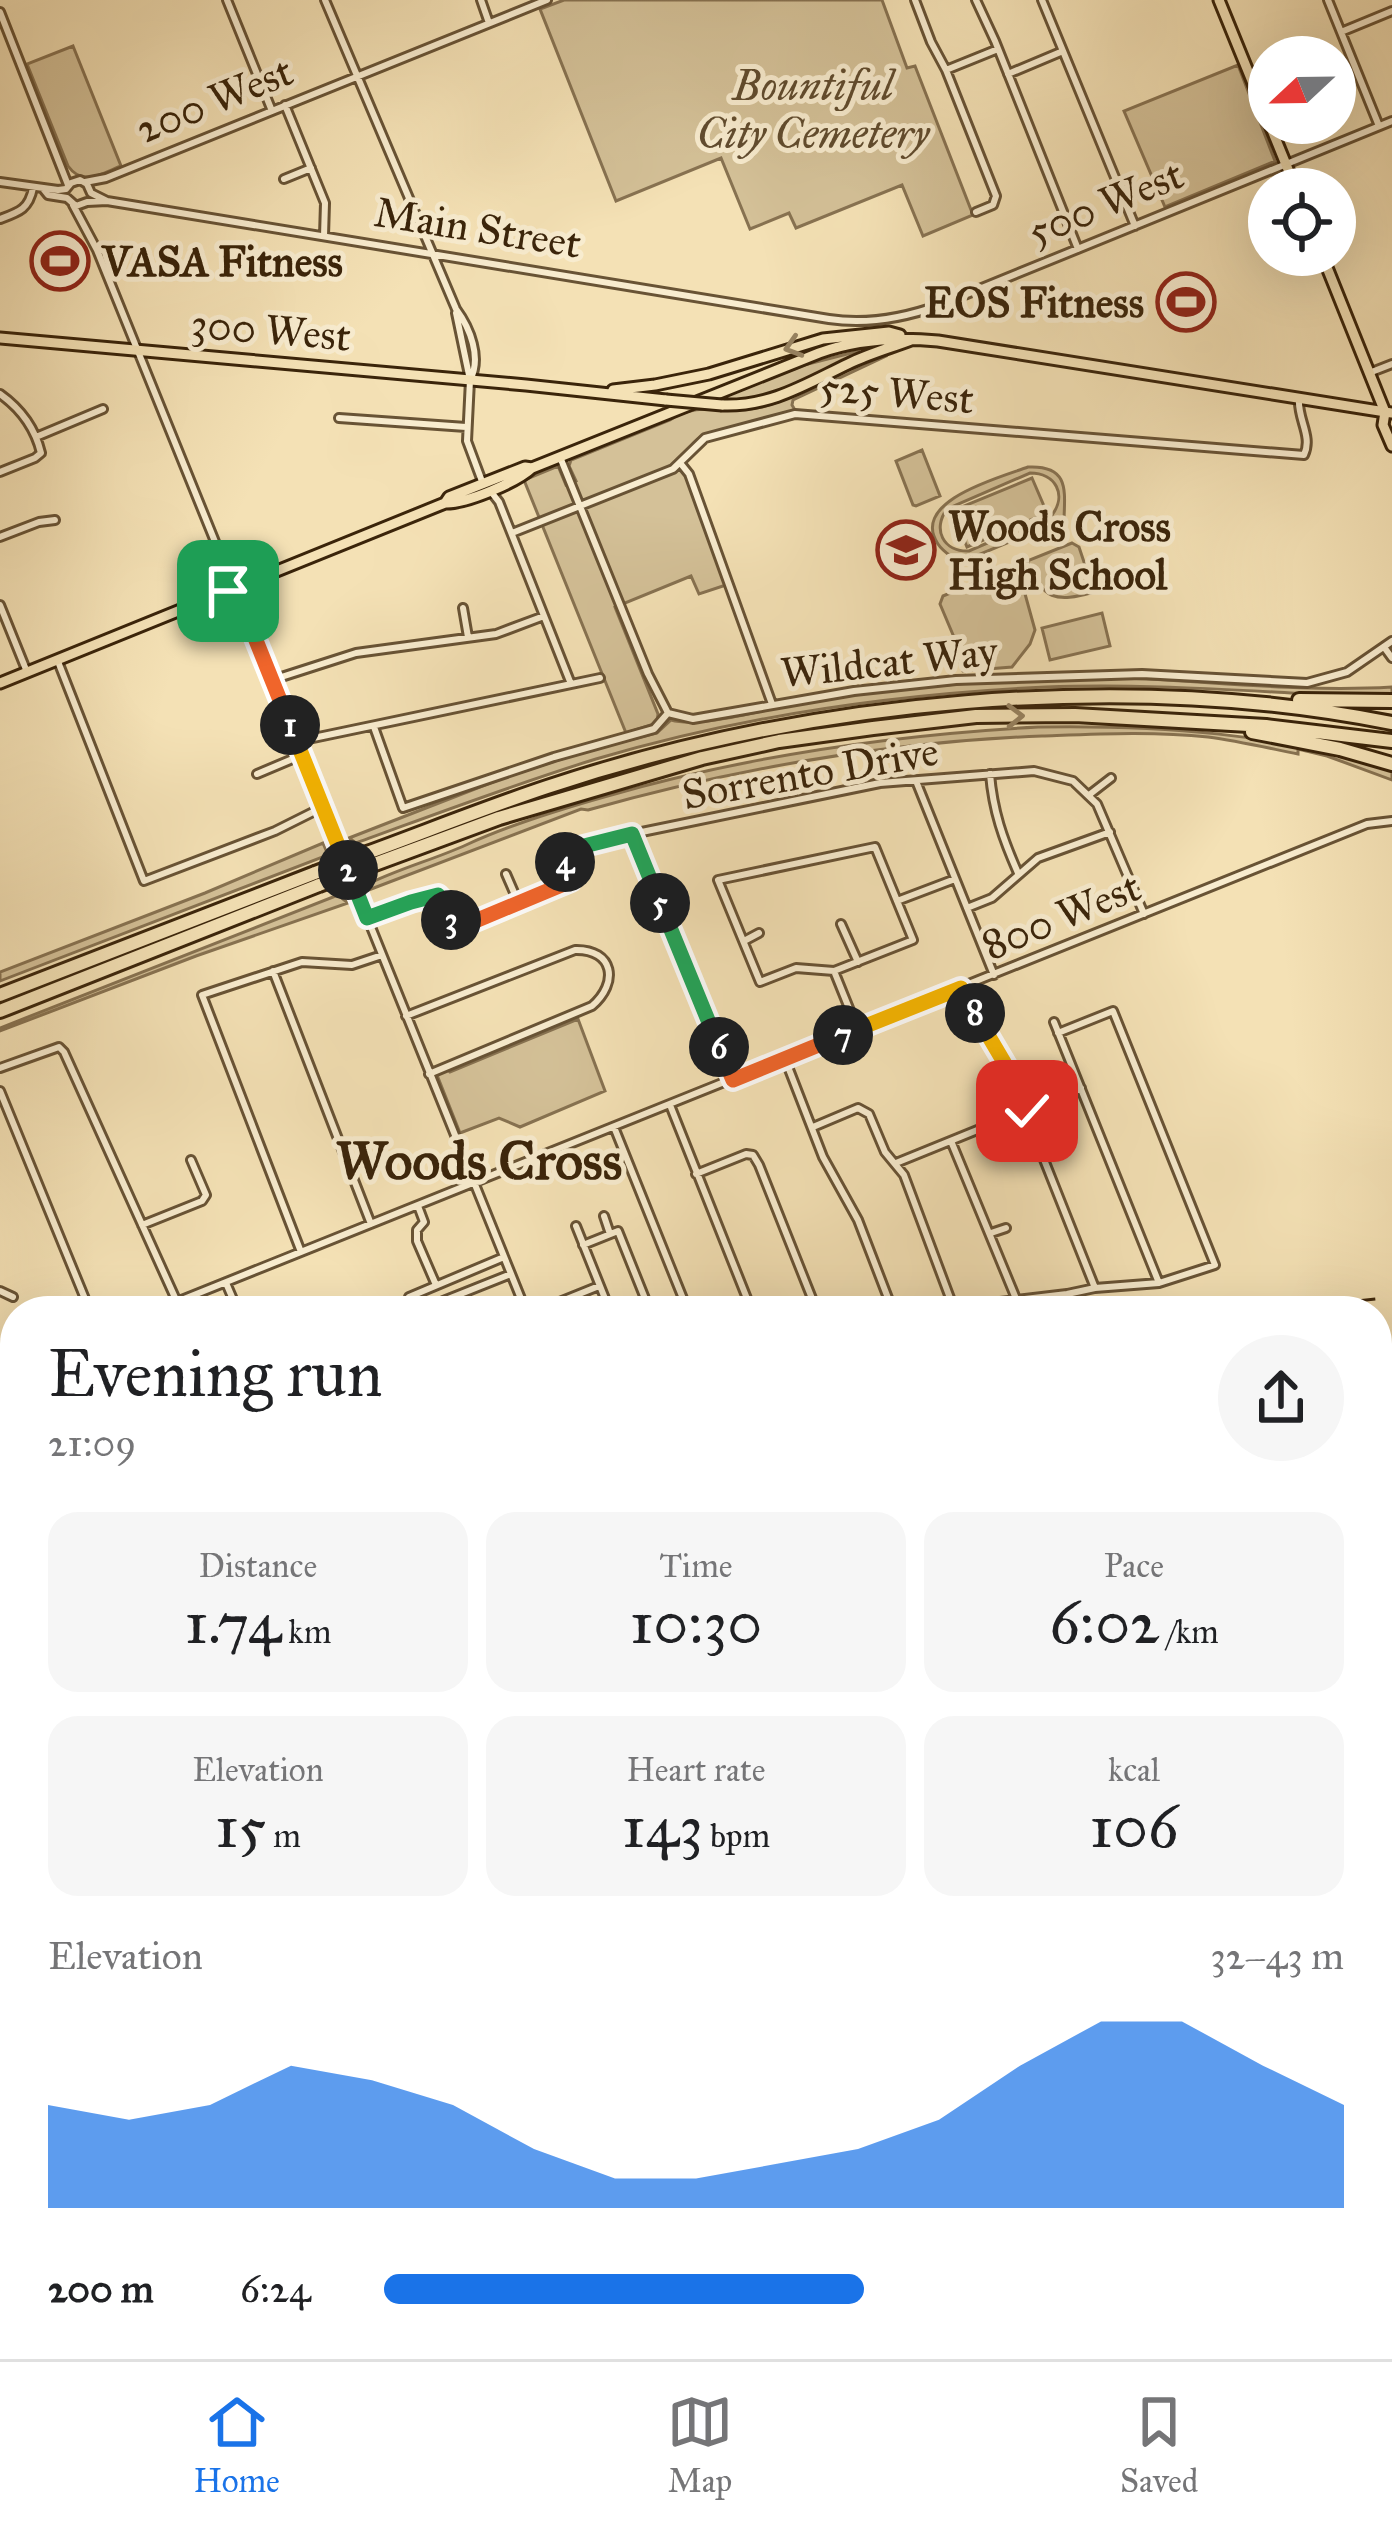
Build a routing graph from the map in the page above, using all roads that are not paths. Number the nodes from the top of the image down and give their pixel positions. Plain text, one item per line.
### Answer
1 (227, 0) edge
2 (325, 0) edge
3 (481, 0) edge
4 (547, 0) edge
5 (915, 0) edge
6 (976, 0) edge
7 (1042, 0) edge
8 (1219, 0) edge
9 (1328, 0) edge
10 (1392, 11) edge
11 (0, 12) edge
12 (489, 23) junction
13 (1341, 32) junction
14 (998, 49) junction
15 (1063, 51) junction
16 (946, 70) junction
17 (1008, 74) junction
18 (356, 77) junction
19 (285, 106) junction
20 (272, 111) junction
21 (1392, 121) edge
22 (1379, 126) junction
23 (62, 164) junction
24 (1286, 164) junction
25 (311, 167) junction
26 (1288, 168) edge
27 (284, 179) dead end
28 (0, 182) edge
29 (34, 188) junction
30 (86, 192) junction
31 (68, 194) junction
32 (976, 212) dead end
33 (0, 219) edge
34 (84, 222) junction
35 (1135, 226) junction
36 (324, 236) junction
37 (1078, 248) junction
38 (432, 253) junction
39 (1330, 276) edge
40 (837, 321) joint
41 (0, 338) edge
42 (916, 339) junction
43 (137, 350) junction
44 (1392, 364) edge
45 (1369, 373) junction
46 (470, 380) junction
47 (596, 392) junction
48 (0, 394) edge
49 (1299, 398) junction
50 (103, 409) dead end
51 (1390, 415) edge
52 (338, 418) dead end
53 (467, 427) junction
54 (36, 437) junction
55 (1392, 446) edge
56 (560, 457) junction
57 (681, 464) junction
58 (0, 472) edge
59 (486, 487) junction
60 (580, 506) junction
61 (55, 520) dead end
62 (512, 533) junction
63 (0, 537) edge
64 (235, 588) junction
65 (0, 604) edge
66 (463, 608) dead end
67 (544, 616) junction
68 (468, 638) junction
69 (1392, 641) edge
70 (1384, 647) junction
71 (1392, 658) edge
72 (57, 659) junction
73 (27, 672) junction
74 (601, 678) dead end
75 (272, 680) junction
76 (0, 682) edge
77 (572, 684) junction
78 (1190, 699) junction
79 (1392, 700) edge
80 (772, 704) junction
81 (668, 713) junction
82 (1168, 718) junction
83 (1392, 722) edge
84 (374, 727) junction
85 (1392, 741) edge
86 (297, 742) junction
87 (302, 755) junction
88 (1392, 764) edge
89 (256, 773) dead end
90 (990, 773) junction
91 (1111, 778) dead end
92 (916, 781) junction
93 (1089, 795) junction
94 (323, 807) junction
95 (1391, 821) edge
96 (1110, 832) junction
97 (632, 834) junction
98 (370, 859) junction
99 (506, 874) dead end
100 (1018, 874) junction
101 (317, 879) junction
102 (955, 879) junction
103 (897, 901) junction
104 (519, 904) junction
105 (967, 908) junction
106 (1144, 914) junction
107 (367, 918) junction
108 (841, 924) dead end
109 (759, 934) dead end
110 (744, 941) junction
111 (382, 956) junction
112 (858, 962) junction
113 (834, 970) junction
114 (273, 971) junction
115 (994, 975) junction
116 (961, 988) junction
117 (0, 995) edge
118 (0, 1011) edge
119 (406, 1016) junction
120 (1054, 1022) dead end
121 (857, 1030) junction
122 (1058, 1033) junction
123 (785, 1059) junction
124 (0, 1068) edge
125 (430, 1074) junction
126 (733, 1080) junction
127 (1081, 1088) junction
128 (0, 1090) edge
129 (670, 1105) junction
130 (1027, 1111) junction
131 (4, 1115) edge
132 (614, 1127) junction
133 (813, 1127) junction
134 (951, 1141) junction
135 (191, 1160) dead end
136 (896, 1163) junction
137 (696, 1174) junction
138 (473, 1183) junction
139 (418, 1205) junction
140 (604, 1216) dead end
141 (370, 1224) junction
142 (142, 1225) junction
143 (576, 1226) dead end
144 (1006, 1228) dead end
145 (991, 1233) junction
146 (610, 1234) junction
147 (583, 1245) junction
148 (301, 1252) junction
149 (504, 1257) junction
150 (511, 1274) junction
151 (226, 1282) junction
152 (1159, 1283) junction
153 (436, 1285) junction
154 (599, 1286) junction
155 (1096, 1288) junction
156 (82, 1296) edge
157 (174, 1296) edge
158 (192, 1296) edge
159 (232, 1296) edge
160 (411, 1296) edge
161 (456, 1296) edge
162 (520, 1296) edge
163 (574, 1296) edge
164 (603, 1296) edge
165 (644, 1296) edge
166 (682, 1296) edge
167 (746, 1296) edge
168 (811, 1296) edge
169 (887, 1296) edge
170 (950, 1296) edge
171 (1015, 1296) edge
172 (1043, 1296) edge

1 - 20 street
2 - 18 street
3 - 12 street
4 - 12 street, 200 West
5 - 16 street
6 - 14 street
7 - 15 street
8 - 24 main road
9 - 13 street
10 - 13 street
11 - 23 street
12 - 18 street, 200 West
13 - 22 street
14 - 16 street
14 - 17 street
15 - 17 street
15 - 35 street
16 - 32 street
17 - 37 street
18 - 19 street, 200 West
18 - 38 street
19 - 20 street, 200 West
19 - 25 street
20 - 30 street, 200 West
21 - 22 street, 500 West
22 - 24 street, 500 West
23 - 30 street
23 - 31 street
24 - 26 main road
24 - 35 street, 500 West
25 - 27 street
25 - 36 street
28 - 29 street
29 - 31 street
29 - 33 street
30 - 31 street, 200 West
30 - 31 street
30 - 34 street
30 - 36 street, Main Street
31 - 34 street
34 - 43 street
35 - 37 street, 500 West
36 - 38 street, Main Street
37 - 40 street, 500 West
38 - 40 street, Main Street
38 - 46 street
39 - 45 main road
41 - 43 main road
42 -> 47 main road
42 - 47 main road, bridge
42 - 49 main road
42 - 56 main road
43 - 46 main road, 300 West
43 - 64 street
44 - 45 street
45 - 51 main road
46 - 47 main road, 300 West
46 - 53 street
48 - 54 street
49 - 51 main road
49 - 57 street, 525 West
50 - 54 street
51 - 55 main road
52 - 53 street
53 - 59 street
54 - 58 street
56 - 59 main road
56 - 60 street
57 - 60 street, 525 West
57 - 80 street
59 - 62 street
59 - 64 main road
60 - 62 street, 525 West
60 - 81 street
61 - 63 street
62 - 67 street
64 - 72 main road
64 - 75 street
65 - 73 street
66 - 68 street
67 - 68 street
67 - 77 street
68 - 75 street
69 - 70 street, Wildcat Way
70 - 71 street
70 - 80 street, Wildcat Way
72 - 73 main road
72 - 94 street
73 - 76 main road
74 - 77 street
75 - 86 street
77 - 84 street
78 - 79 highway
78 - 83 highway
78 - 98 highway
80 - 81 street, Wildcat Way
81 - 84 street, Wildcat Way
82 - 85 highway
82 - 88 highway
98 -> 82 highway
84 - 86 street
86 - 87 street
87 - 89 street
87 - 94 street
90 - 92 street, Sorrento Drive
90 - 93 street, Sorrento Drive
90 - 100 street
91 - 93 street
92 - 97 street, Sorrento Drive
92 - 102 street
93 - 96 street
94 - 107 street
95 - 106 street, 800 West
96 - 100 street
96 - 106 street
97 - 104 street, Sorrento Drive
97 - 126 street
98 - 101 highway, bridge
99 - 104 street
100 - 105 street
101 - 117 highway
101 - 118 highway
102 - 103 street
102 - 105 street
103 - 110 street
103 - 112 street
104 - 107 street, Sorrento Drive
105 - 115 street
106 - 115 street, 800 West
107 - 111 street
108 - 112 street
109 - 110 street
110 - 113 street
111 - 114 street
111 - 119 street
112 - 113 street
113 - 121 street
114 - 141 street
114 - 148 street
115 - 116 street, 800 West
116 - 121 street, 800 West
116 - 130 street
119 - 125 street
119 - 125 street
120 - 122 street
121 - 123 street, 800 West
122 - 127 street
122 - 152 street
123 - 126 street, 800 West
123 - 133 street
124 - 142 street
125 - 138 street
126 - 129 street, 800 West
127 - 130 street
127 - 152 street
128 - 131 street
129 - 132 street, 800 West
129 - 137 street
130 - 134 street
130 - 155 street
131 - 156 street
132 - 138 street, 800 West
132 - 166 street
133 - 136 street
133 - 169 street
134 - 136 street
134 - 145 street
135 - 142 street
136 - 170 street
137 - 167 street
137 - 168 street
138 - 139 street, 800 West
138 - 149 street
139 - 141 street, 800 West
139 - 153 street
140 - 146 street
141 - 148 street, 800 West
142 - 157 street
143 - 147 street
144 - 145 street
145 - 171 street
146 - 147 street
146 - 165 street
147 - 154 street
148 - 151 street, 800 West
149 - 150 street
149 - 153 street
150 - 161 street
150 - 162 street
151 - 158 street, 800 West
151 - 159 street
152 - 155 street
153 - 160 street
154 - 163 street
154 - 164 street
155 - 172 street

